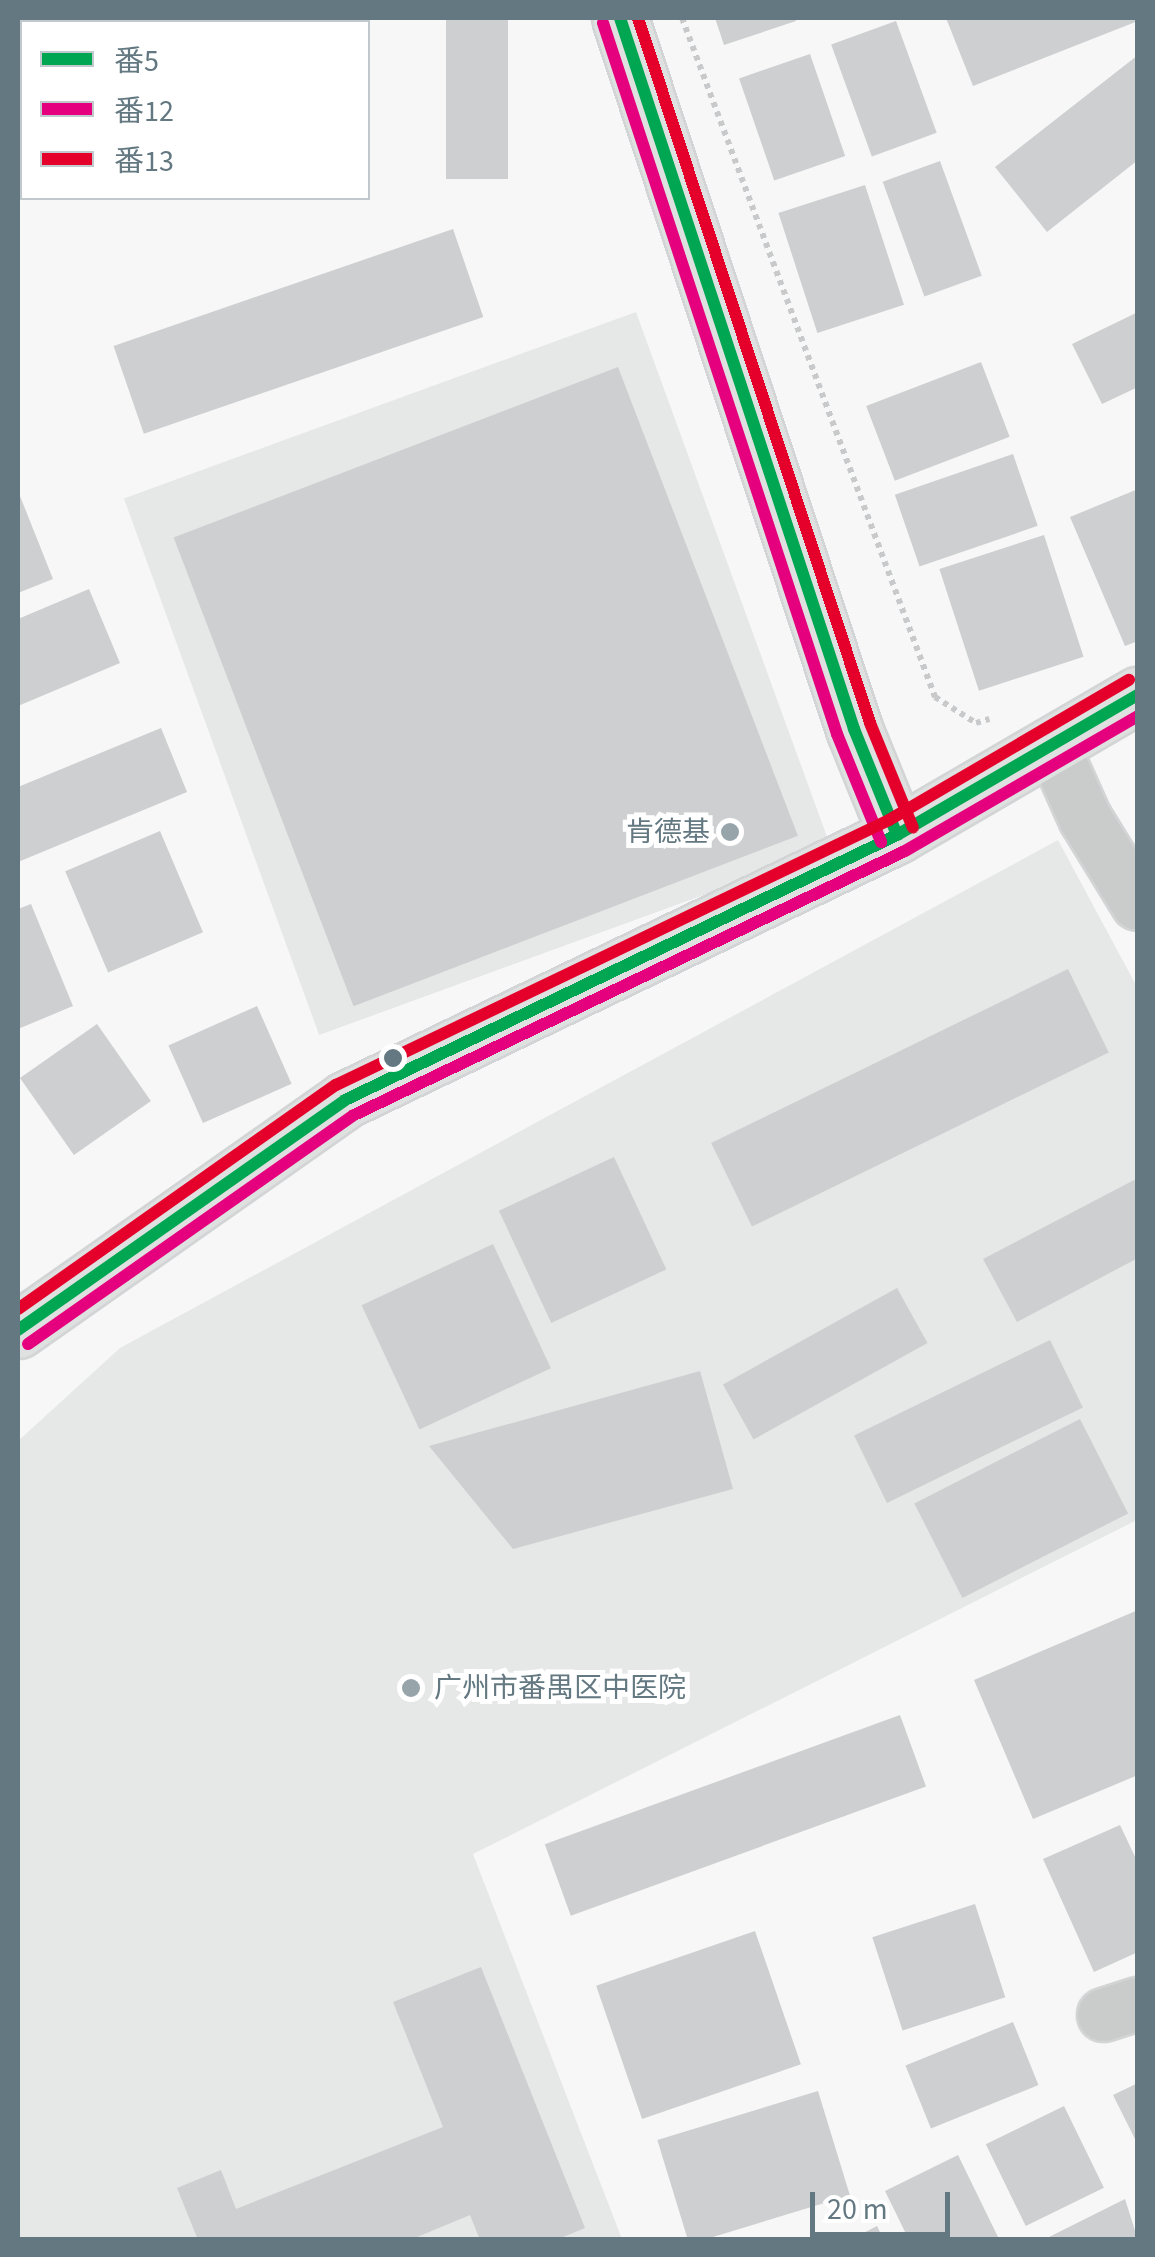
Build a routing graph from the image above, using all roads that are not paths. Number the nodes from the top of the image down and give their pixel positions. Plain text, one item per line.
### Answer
1 (620, 18) edge
2 (1138, 695) edge
3 (1052, 744) junction
4 (897, 835) junction
5 (1138, 904) edge
6 (18, 1330) edge

1 - 4 main road
2 - 3 main road
3 - 4 main road
3 - 5 street
4 - 6 main road

